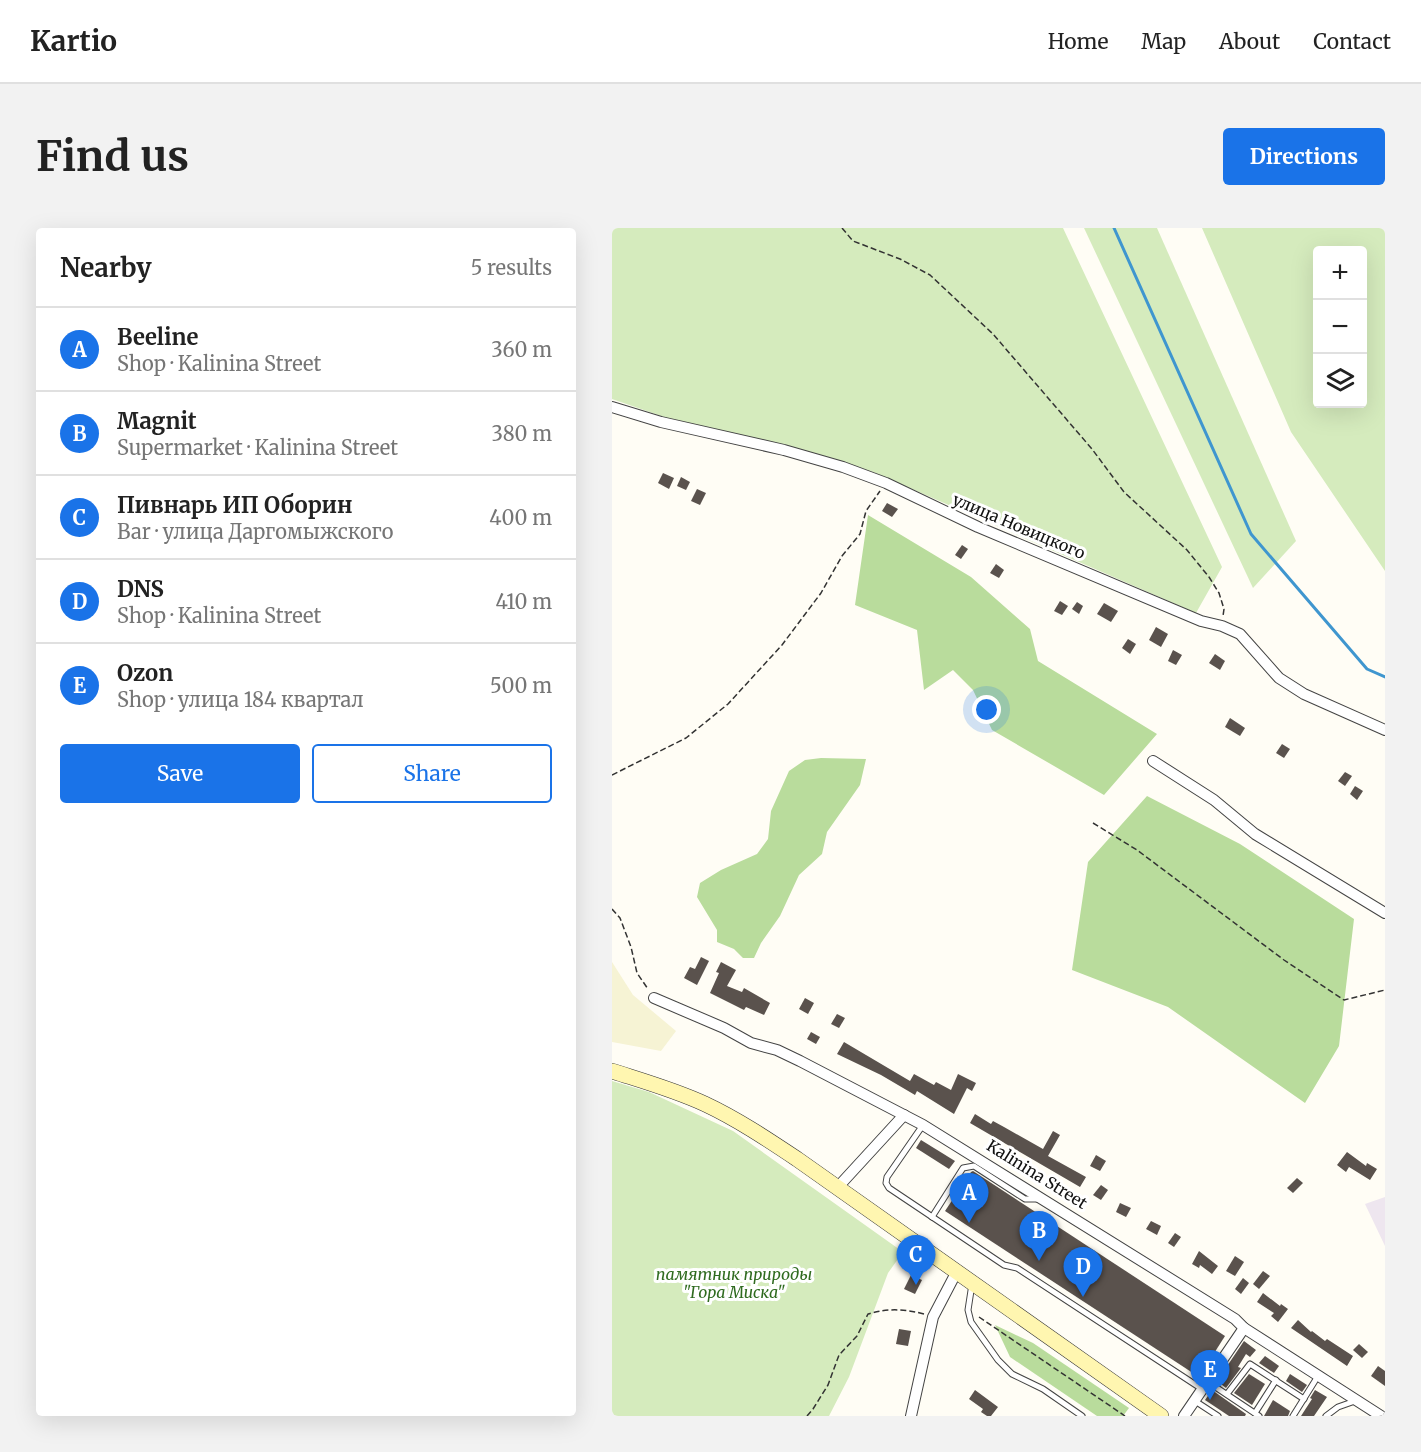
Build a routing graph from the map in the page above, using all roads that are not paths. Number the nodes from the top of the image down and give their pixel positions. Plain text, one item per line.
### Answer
1 (612, 407) edge
2 (1385, 730) edge
3 (1154, 761) dead end
4 (1385, 913) edge
5 (654, 998) road end
6 (612, 1071) edge
7 (904, 1115) junction
8 (922, 1125) junction
9 (837, 1188) junction
10 (1044, 1199) junction
11 (932, 1217) junction
12 (956, 1273) junction
13 (972, 1284) junction
14 (1244, 1328) junction
15 (1318, 1376) junction
16 (1276, 1380) junction
17 (1205, 1385) junction
18 (1227, 1394) junction
19 (1304, 1399) junction
20 (1356, 1400) junction
21 (1195, 1401) junction
22 (1257, 1414) edge
23 (1374, 1414) edge
24 (911, 1416) edge
25 (1082, 1416) edge
26 (1161, 1416) edge
27 (1184, 1416) edge
28 (1218, 1416) edge
29 (1293, 1416) edge
30 (1326, 1416) edge

1 - 2 street, улица Новицкого
3 - 4 street
5 - 7 street, Kalinina Street
6 - 9 main road
7 - 8 street, Kalinina Street
7 - 9 street
8 - 10 street, Kalinina Street
8 - 11 lane
9 - 12 main road
10 - 11 lane
10 - 14 street, Kalinina Street
11 - 17 lane
12 - 13 main road
12 - 24 street
13 - 25 lane
13 - 26 main road
14 - 15 street, Kalinina Street
14 - 17 street
15 - 19 lane
15 - 20 street, Kalinina Street
16 - 18 lane
16 - 19 lane
16 - 22 lane
17 - 18 lane
17 - 21 street
18 - 22 lane
19 - 29 lane
20 - 23 street, Kalinina Street
20 - 30 lane
21 - 27 street
21 - 28 lane

